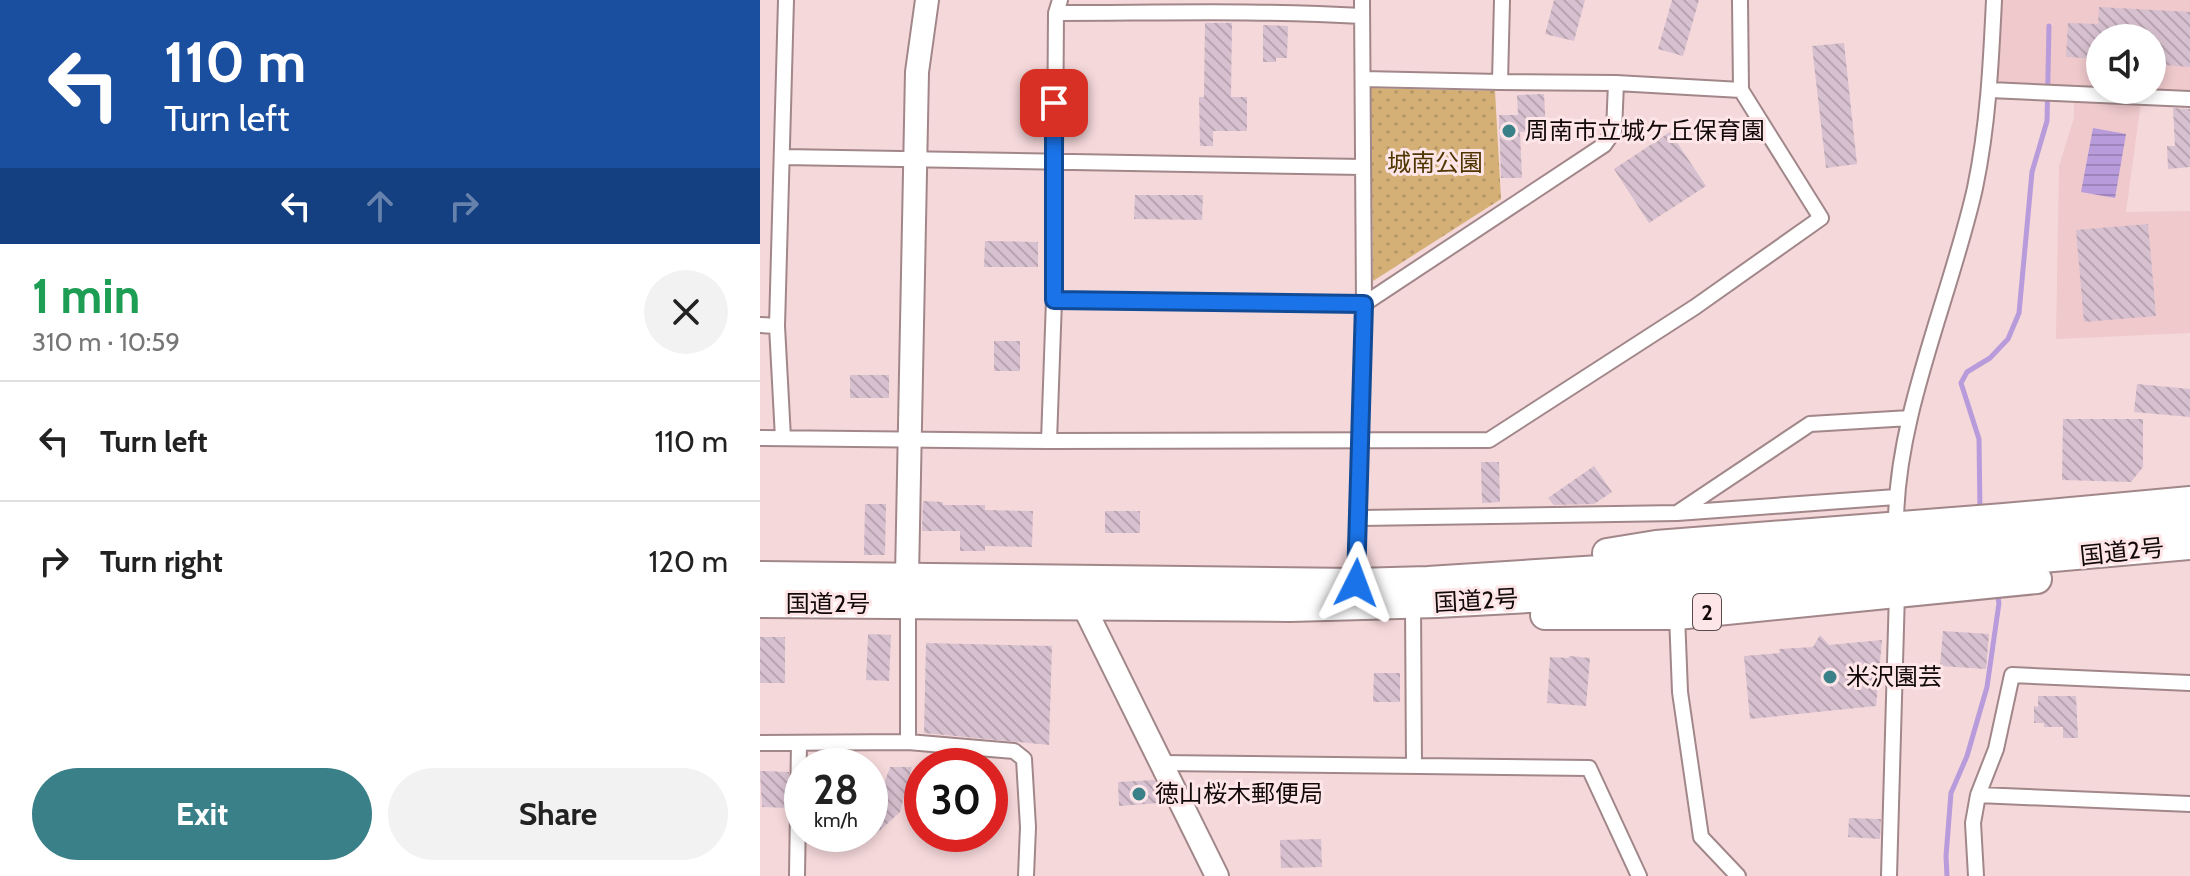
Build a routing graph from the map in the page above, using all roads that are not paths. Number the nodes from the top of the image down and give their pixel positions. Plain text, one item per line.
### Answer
1 (786, 0) edge
2 (927, 0) edge
3 (1362, 0) edge
4 (1502, 0) edge
5 (1740, 0) edge
6 (1994, 0) edge
7 (1058, 7) edge
8 (1229, 7) edge
9 (1362, 16) junction
10 (1363, 79) junction
11 (1500, 82) junction
12 (1616, 83) junction
13 (1741, 90) junction
14 (1990, 90) junction
15 (2190, 99) edge
16 (783, 157) junction
17 (915, 158) junction
18 (1053, 163) junction
19 (1363, 167) junction
20 (1054, 300) junction
21 (1364, 304) junction
22 (760, 325) edge
23 (777, 326) junction
24 (1910, 418) junction
25 (760, 438) edge
26 (783, 438) junction
27 (909, 439) junction
28 (1361, 439) junction
29 (1049, 441) junction
30 (1896, 497) junction
31 (1677, 513) junction
32 (1360, 518) junction
33 (1896, 527) junction
34 (2187, 533) edge
35 (1965, 555) junction
36 (760, 576) edge
37 (907, 576) junction
38 (1356, 583) junction
39 (1897, 592) junction
40 (1426, 596) junction
41 (760, 603) edge
42 (908, 604) junction
43 (1084, 607) junction
44 (1677, 615) junction
45 (2190, 683) edge
46 (908, 742) junction
47 (760, 743) edge
48 (799, 743) junction
49 (1161, 763) junction
50 (1414, 765) junction
51 (1978, 795) junction
52 (2190, 804) edge
53 (797, 876) edge
54 (1026, 876) edge
55 (1217, 876) edge
56 (1639, 876) edge
57 (1738, 876) edge
58 (1889, 876) edge
59 (1976, 876) edge

1 - 16 street
2 - 17 street
3 - 9 street
4 - 11 street
5 - 13 street
6 - 14 street
7 - 8 street
7 - 18 street
8 - 9 street
9 - 10 street
10 - 11 street
10 - 19 street
11 - 12 street
12 - 13 street
12 - 21 street
13 - 28 street
14 - 15 street
14 - 24 street
16 - 17 street
16 - 23 street
17 - 18 street
17 - 27 street
18 - 19 street
18 - 20 street
19 - 21 street
20 - 21 street
20 - 29 street
21 - 28 street
22 - 23 street
23 - 26 street
24 - 30 street
24 - 31 street
25 - 26 street
26 - 27 street
27 - 29 street
27 - 37 street
28 - 29 street
28 - 32 street
30 - 31 street
30 - 33 street
31 - 32 street
32 - 38 street
33 - 35 highway, 2
33 - 40 highway, 2
34 - 35 highway, 国道2号 / 2
34 - 35 highway, 2
35 - 39 highway, 2
35 - 40 highway, 国道2号 / 2
36 - 37 highway, 国道2号 / 2
37 - 38 highway, 国道2号 / 2
38 - 40 highway, 国道2号 / 2
39 - 44 highway, 2
39 - 58 street
40 - 43 highway, 国道2号 / 2
40 - 44 highway, 2
40 - 50 street
41 - 42 highway, 国道2号 / 2
42 - 43 highway, 国道2号 / 2
42 - 46 street
43 - 49 street
44 - 57 street
45 - 51 street
46 - 48 street
46 - 54 street
47 - 48 street
48 - 53 street
49 - 50 street
49 - 55 street
50 - 56 street
51 - 52 street
51 - 59 street

